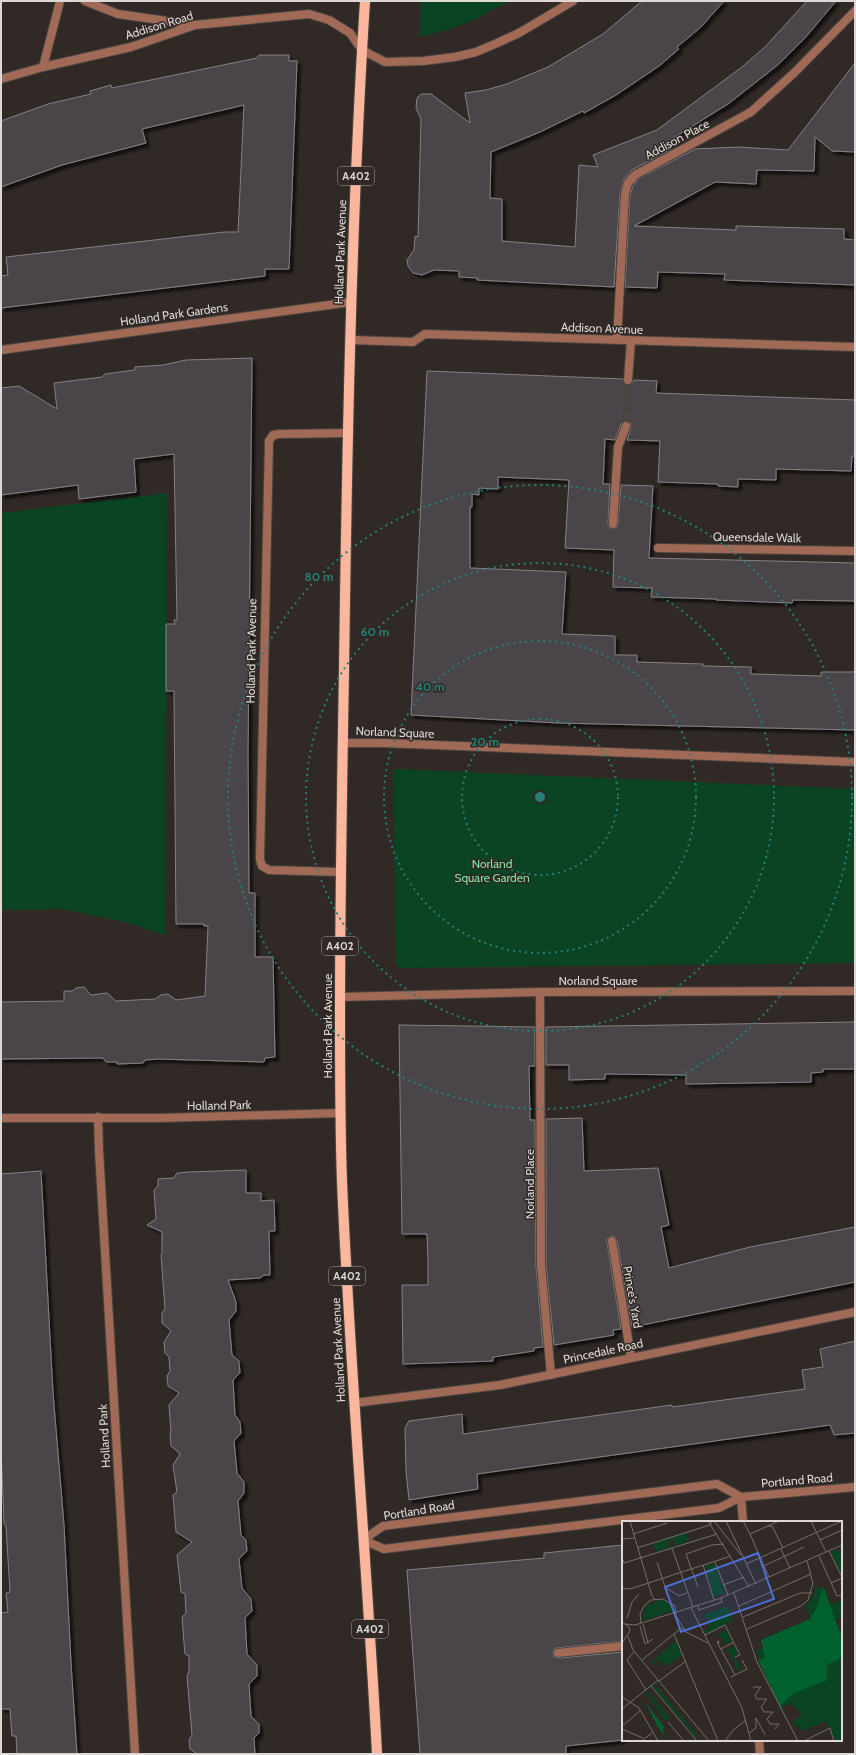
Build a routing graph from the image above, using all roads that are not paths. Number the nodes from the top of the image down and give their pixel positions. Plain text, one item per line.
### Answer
1 (60, 1) edge
2 (85, 1) edge
3 (365, 1) edge
4 (573, 1) edge
5 (855, 11) edge
6 (195, 25) junction
7 (362, 50) junction
8 (43, 67) junction
9 (1, 79) edge
10 (351, 302) junction
11 (350, 340) junction
12 (617, 340) junction
13 (631, 341) junction
14 (855, 347) edge
15 (1, 350) edge
16 (628, 380) tunnel mouth
17 (626, 426) tunnel mouth
18 (348, 433) junction
19 (613, 524) dead end
20 (658, 548) dead end
21 (855, 551) edge
22 (342, 743) junction
23 (855, 762) edge
24 (340, 872) junction
25 (855, 991) edge
26 (540, 992) junction
27 (340, 997) junction
28 (341, 1113) junction
29 (98, 1117) junction
30 (1, 1118) edge
31 (612, 1241) dead end
32 (855, 1312) edge
33 (631, 1357) junction
34 (551, 1375) junction
35 (354, 1403) junction
36 (855, 1487) edge
37 (741, 1497) junction
38 (743, 1521) edge
39 (363, 1540) junction
40 (622, 1646) edge
41 (558, 1653) dead end
42 (759, 1741) edge
43 (135, 1754) edge
44 (377, 1754) edge
45 (760, 1754) edge

1 - 8 street
2 - 6 street
3 - 7 main road, Holland Park Avenue / A402
4 - 7 street
5 - 12 street, Addison Place
6 - 7 street, Addison Road
6 - 8 street, Addison Road
7 - 10 main road, Holland Park Avenue / A402
8 - 9 street, Addison Road
10 - 11 main road, Holland Park Avenue / A402
10 - 15 street, Holland Park Gardens
11 - 12 street, Addison Avenue
11 - 18 main road, Holland Park Avenue / A402
12 - 13 street, Addison Avenue
13 - 14 street, Addison Avenue
13 - 16 street
17 - 19 street
18 - 22 main road, Holland Park Avenue / A402
18 - 24 street, Holland Park Avenue
20 - 21 street, Queensdale Walk
22 - 23 street, Norland Square
22 - 24 main road, Holland Park Avenue / A402
24 - 27 main road, Holland Park Avenue / A402
25 - 26 street, Norland Square
26 - 27 street, Norland Square
26 - 34 street, Norland Place
27 - 28 main road, Holland Park Avenue / A402
28 - 29 street, Holland Park
28 - 35 main road, Holland Park Avenue / A402
29 - 30 street, Holland Park
29 - 43 street, Holland Park
31 - 33 street, Prince's Yard
32 - 33 street, Princedale Road
33 - 34 street, Princedale Road
34 - 35 street, Princedale Road
35 - 39 main road, Holland Park Avenue / A402
36 - 37 street, Portland Road
37 - 38 street
37 - 39 street, Portland Road
37 - 39 street, Portland Road
39 - 44 main road, Holland Park Avenue / A402
40 - 41 street
42 - 45 street

